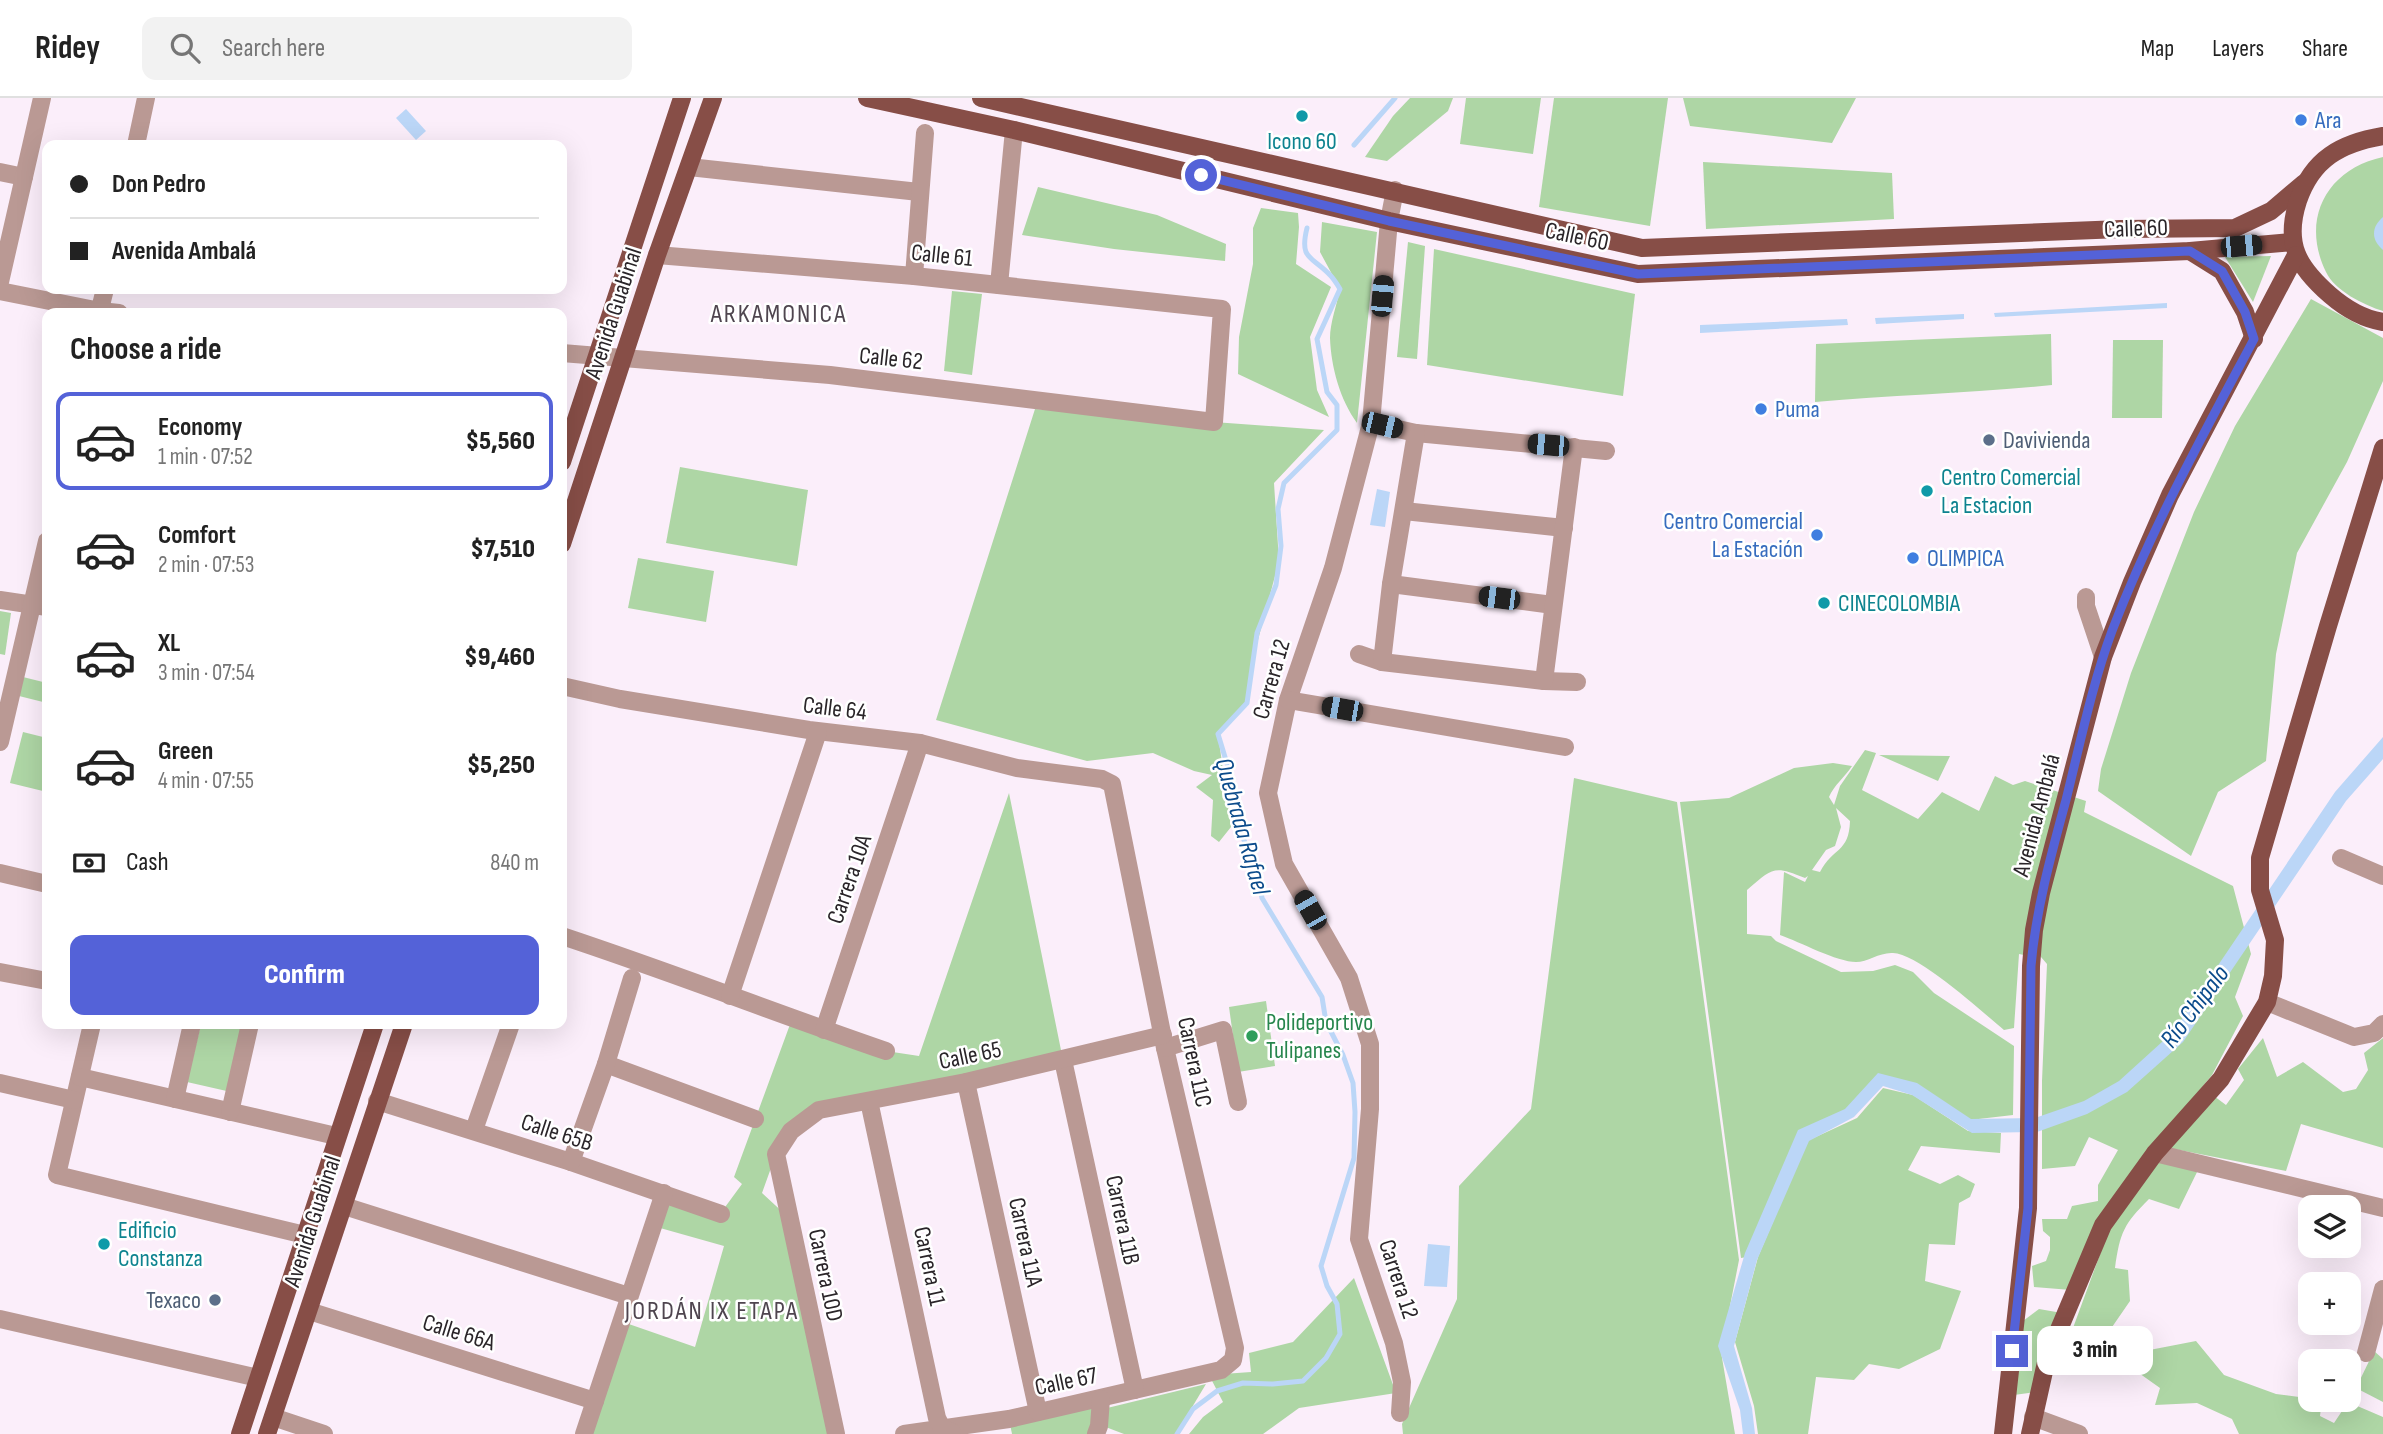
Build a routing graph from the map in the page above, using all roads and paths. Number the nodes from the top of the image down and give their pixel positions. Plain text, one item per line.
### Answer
1 (41, 98) edge
2 (146, 98) edge
3 (682, 98) edge
4 (713, 98) edge
5 (867, 98) edge
6 (981, 98) edge
7 (1014, 130) junction
8 (925, 133) dead end
9 (2383, 136) edge
10 (137, 140) edge
11 (689, 167) junction
12 (0, 172) edge
13 (24, 177) junction
14 (2304, 183) junction
15 (1395, 190) junction
16 (919, 191) junction
17 (1389, 221) junction
18 (2294, 248) junction
19 (2190, 251) junction
20 (657, 255) junction
21 (914, 276) junction
22 (0, 282) edge
23 (999, 285) junction
24 (0, 291) edge
25 (80, 308) edge
26 (2383, 322) edge
27 (2254, 339) junction
28 (567, 354) edge
29 (597, 357) junction
30 (623, 359) junction
31 (1214, 422) joint
32 (1371, 423) junction
33 (1416, 433) junction
34 (567, 447) edge
35 (1574, 447) junction
36 (2383, 448) edge
37 (1606, 451) dead end
38 (1404, 511) junction
39 (1564, 527) junction
40 (567, 529) edge
41 (1391, 584) junction
42 (42, 587) edge
43 (2086, 597) dead end
44 (0, 600) edge
45 (1553, 605) junction
46 (40, 606) edge
47 (1359, 654) dead end
48 (2103, 657) junction
49 (1382, 662) junction
50 (1544, 681) junction
51 (1577, 682) dead end
52 (567, 687) edge
53 (1288, 700) junction
54 (818, 732) junction
55 (0, 741) edge
56 (920, 743) junction
57 (1565, 747) dead end
58 (1102, 779) joint
59 (2341, 858) dead end
60 (0, 873) edge
61 (2383, 876) edge
62 (42, 883) edge
63 (567, 938) edge
64 (0, 972) edge
65 (632, 978) dead end
66 (42, 980) edge
67 (730, 996) junction
68 (2267, 1002) junction
69 (91, 1029) edge
70 (191, 1029) edge
71 (249, 1029) edge
72 (373, 1029) edge
73 (402, 1029) edge
74 (508, 1029) edge
75 (2378, 1029) edge
76 (824, 1030) junction
77 (1164, 1042) junction
78 (886, 1051) dead end
79 (1063, 1060) junction
80 (606, 1064) junction
81 (80, 1077) junction
82 (966, 1082) junction
83 (0, 1083) edge
84 (175, 1099) junction
85 (74, 1100) junction
86 (377, 1101) junction
87 (869, 1101) junction
88 (1238, 1102) dead end
89 (230, 1112) junction
90 (755, 1119) dead end
91 (474, 1130) junction
92 (791, 1131) joint
93 (336, 1136) junction
94 (2155, 1153) junction
95 (571, 1162) junction
96 (664, 1193) junction
97 (344, 1206) junction
98 (2383, 1208) edge
99 (721, 1214) dead end
100 (305, 1235) junction
101 (2383, 1289) edge
102 (629, 1296) junction
103 (309, 1311) junction
104 (0, 1319) edge
105 (2366, 1353) dead end
106 (1233, 1360) joint
107 (258, 1378) junction
108 (1135, 1390) junction
109 (1101, 1399) junction
110 (595, 1401) junction
111 (1038, 1412) junction
112 (1400, 1413) dead end
113 (270, 1425) edge
114 (2031, 1426) edge
115 (948, 1431) edge
116 (240, 1434) edge
117 (324, 1434) edge
118 (584, 1434) edge
119 (836, 1434) edge
120 (904, 1434) edge
121 (1096, 1434) edge
122 (2003, 1434) edge
123 (2080, 1434) edge

1 - 13 street
2 - 10 street
3 - 29 main road, Avenida Guabinal
4 - 11 main road, Avenida Guabinal
5 - 7 main road, Calle 60
6 - 15 main road, Calle 60
7 - 17 main road, Calle 60
7 - 23 street
8 - 16 street
9 - 14 main road, Calle 60
11 - 16 street
11 - 20 main road, Avenida Guabinal
12 - 13 street
13 - 22 street
14 - 15 main road, Calle 60
14 - 18 main road, Avenida Ambalá
15 - 17 street, Carrera 12
16 - 21 street
17 - 19 main road, Calle 60
17 - 32 street, Carrera 12
18 - 19 main road, Calle 60
18 - 26 main road
18 - 27 main road, Avenida Ambalá
19 - 27 main road
20 - 21 street, Calle 61
20 - 30 main road, Avenida Guabinal
21 - 23 street, Calle 61
23 - 31 street, Calle 61
24 - 25 street
27 - 48 main road, Avenida Ambalá
28 - 29 street, Calle 62
29 - 30 street, Calle 62
29 - 34 main road, Avenida Guabinal
30 - 31 street, Calle 62
30 - 40 main road, Avenida Guabinal
32 - 33 street
32 - 53 street, Carrera 12
33 - 35 street
33 - 38 street
35 - 37 street
35 - 39 street
36 - 68 main road
38 - 39 street
38 - 41 street
39 - 45 street
41 - 45 street
41 - 49 street
42 - 46 street
43 - 48 street
44 - 46 street
45 - 50 street
46 - 55 street
47 - 49 street
48 - 122 main road, Avenida Ambalá
49 - 50 street
50 - 51 street
52 - 54 street, Calle 64
53 - 57 street
53 - 112 street, Carrera 12
54 - 56 street, Calle 64
54 - 67 street
56 - 58 street, Calle 64
56 - 76 street, Carrera 10A
58 - 77 street, Carrera 11C
59 - 61 street
60 - 62 street
63 - 67 street
64 - 66 street
65 - 80 street
67 - 76 street
68 - 75 street
68 - 94 main road
69 - 81 street
70 - 84 street
71 - 89 street
72 - 93 main road, Avenida Guabinal
73 - 86 main road, Avenida Guabinal
74 - 91 street
76 - 78 street
77 - 79 street, Calle 65
77 - 88 street, Calle 65
77 - 106 street, Carrera 11C
79 - 82 street, Calle 65
79 - 108 street, Carrera 11B
80 - 90 street
80 - 95 street
81 - 84 street
81 - 85 street
82 - 87 street, Calle 65
82 - 111 street, Carrera 11A
83 - 85 street
84 - 89 street
85 - 100 street
86 - 91 street, Calle 65B
86 - 97 main road, Avenida Guabinal
87 - 92 street, Calle 65
87 - 115 street, Carrera 11
89 - 93 street
91 - 95 street, Calle 65B
92 - 119 street, Carrera 10D
93 - 100 main road, Avenida Guabinal
94 - 98 street
94 - 114 main road
95 - 96 street, Calle 65B
96 - 99 street, Calle 65B
96 - 102 street
97 - 102 street
97 - 103 main road, Avenida Guabinal
100 - 107 main road, Avenida Guabinal
101 - 105 street
102 - 110 street
103 - 110 street, Calle 66A
103 - 113 main road, Avenida Guabinal
104 - 107 street
106 - 108 street, Calle 67
107 - 116 main road, Avenida Guabinal
108 - 109 street, Calle 67
109 - 111 street, Calle 67
109 - 121 street
110 - 118 street
111 - 115 street, Calle 67
113 - 117 street
114 - 123 street
115 - 120 street, Calle 67

